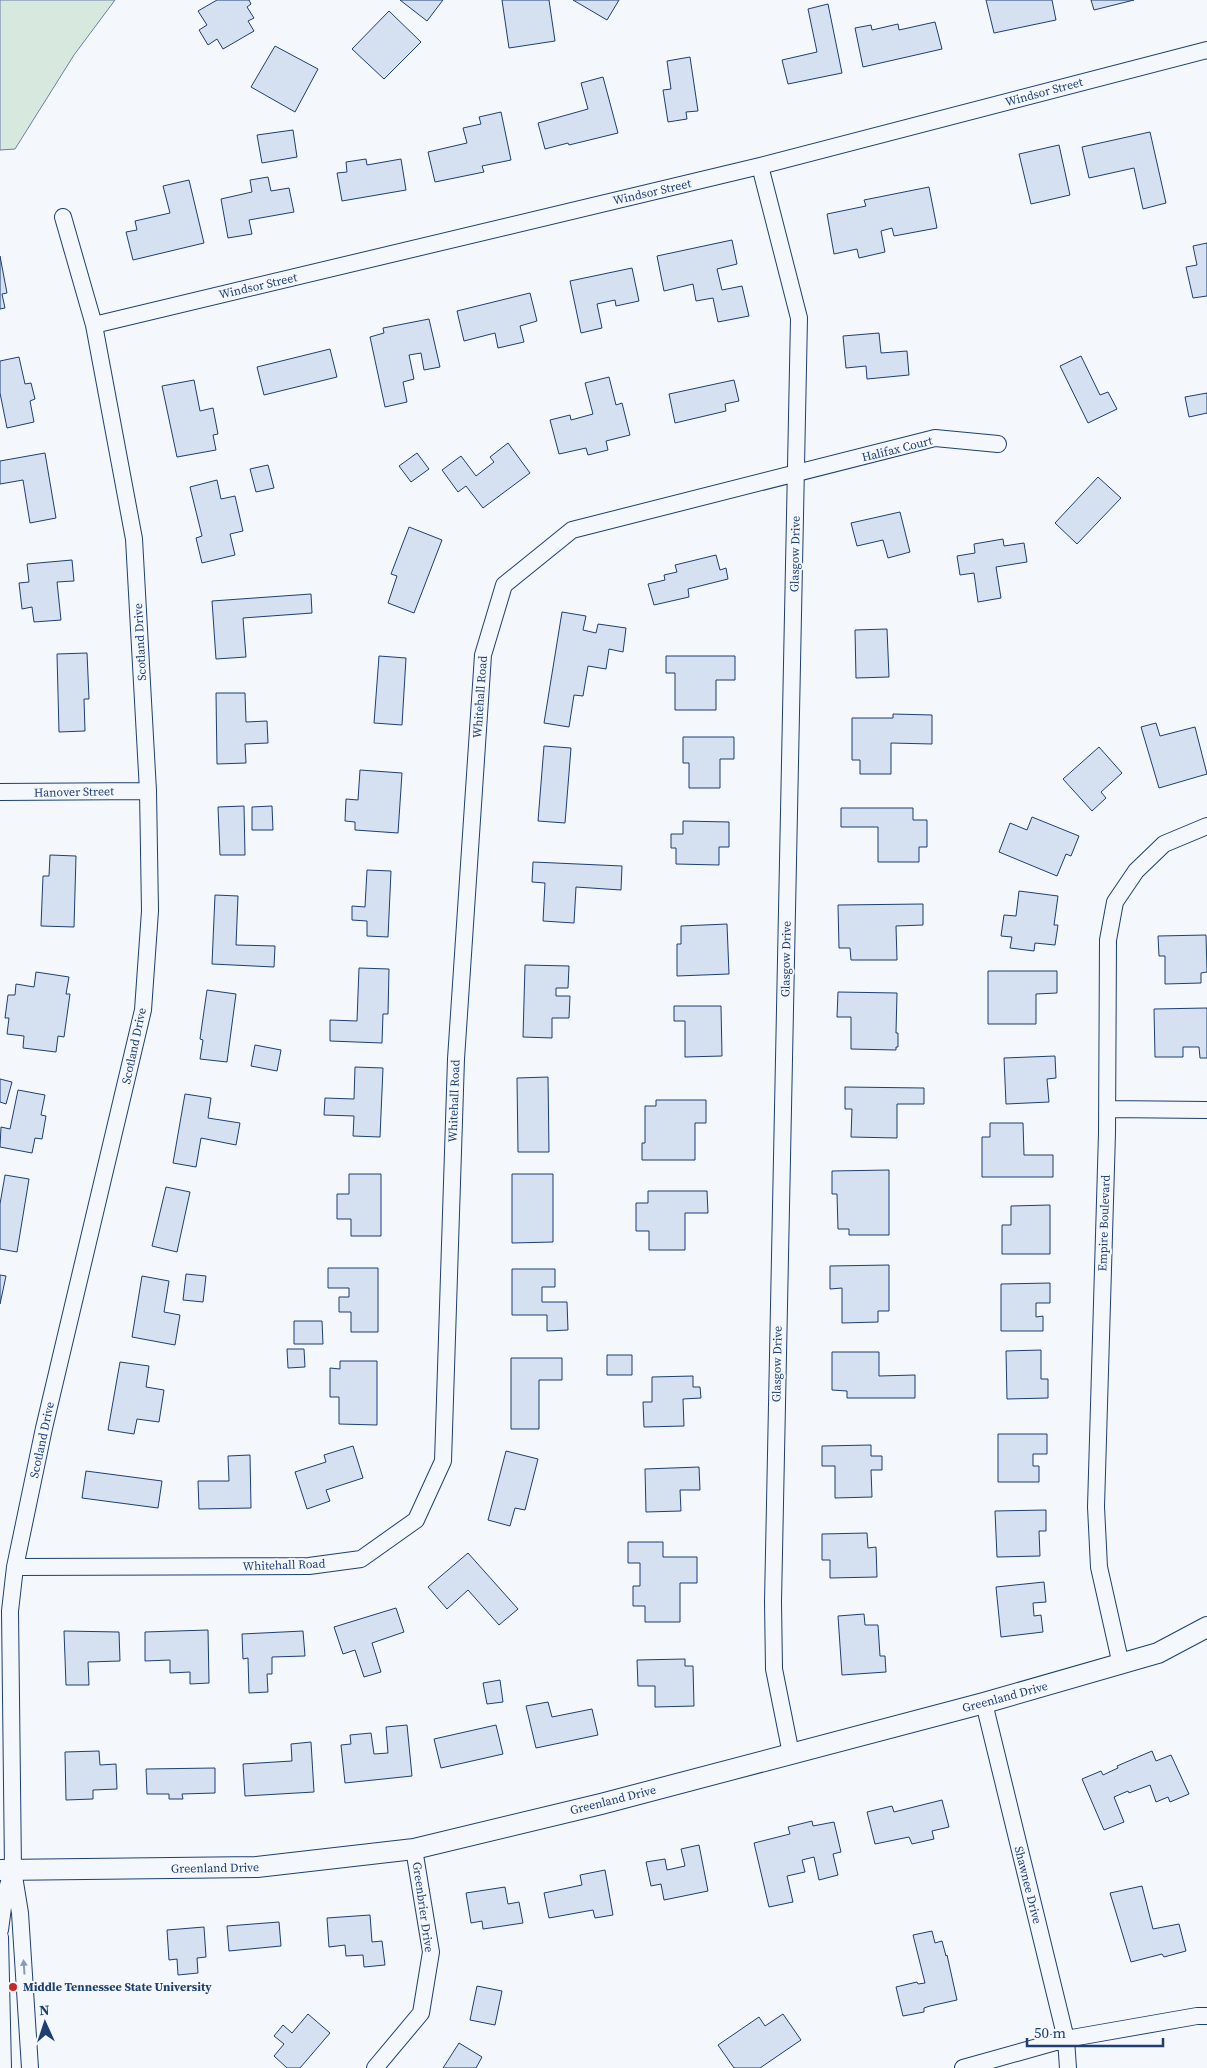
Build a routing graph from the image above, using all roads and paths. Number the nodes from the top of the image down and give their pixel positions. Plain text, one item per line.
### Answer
1 (1207, 50) edge
2 (760, 166) junction
3 (62, 217) dead end
4 (94, 326) junction
5 (998, 444) dead end
6 (796, 474) junction
7 (148, 791) junction
8 (0, 792) edge
9 (1207, 826) edge
10 (1107, 1109) junction
11 (1207, 1110) edge
12 (15, 1567) junction
13 (1207, 1627) edge
14 (1121, 1665) junction
15 (984, 1703) junction
16 (791, 1754) junction
17 (414, 1849) junction
18 (6, 1870) edge
19 (0, 1930) edge
20 (0, 1937) edge
21 (1207, 2016) edge
22 (1066, 2039) junction
23 (3, 2068) edge
24 (30, 2068) edge
25 (375, 2068) edge
26 (963, 2068) edge
27 (1068, 2068) edge

1 - 2 street, Windsor Street
2 - 4 street, Windsor Street
2 - 6 street, Glasgow Drive
3 - 4 street, Scotland Drive
4 - 7 street, Scotland Drive
5 - 6 street, Halifax Court
6 - 12 street, Whitehall Road
6 - 16 street, Glasgow Drive
7 - 8 street, Hanover Street
7 - 12 street, Scotland Drive
9 - 10 street, Empire Boulevard
10 - 11 street
10 - 14 street, Empire Boulevard
12 - 18 street, Scotland Drive
13 - 14 street, Greenland Drive
14 - 15 street, Greenland Drive
15 - 16 street, Greenland Drive
15 - 22 street, Shawnee Drive
16 - 17 street, Greenland Drive
17 - 18 street, Greenland Drive
17 - 25 street, Greenbrier Drive
18 - 19 street
24 -> 18 street
20 - 23 street
21 - 22 street
22 - 26 street
22 - 27 street, Shawnee Drive

